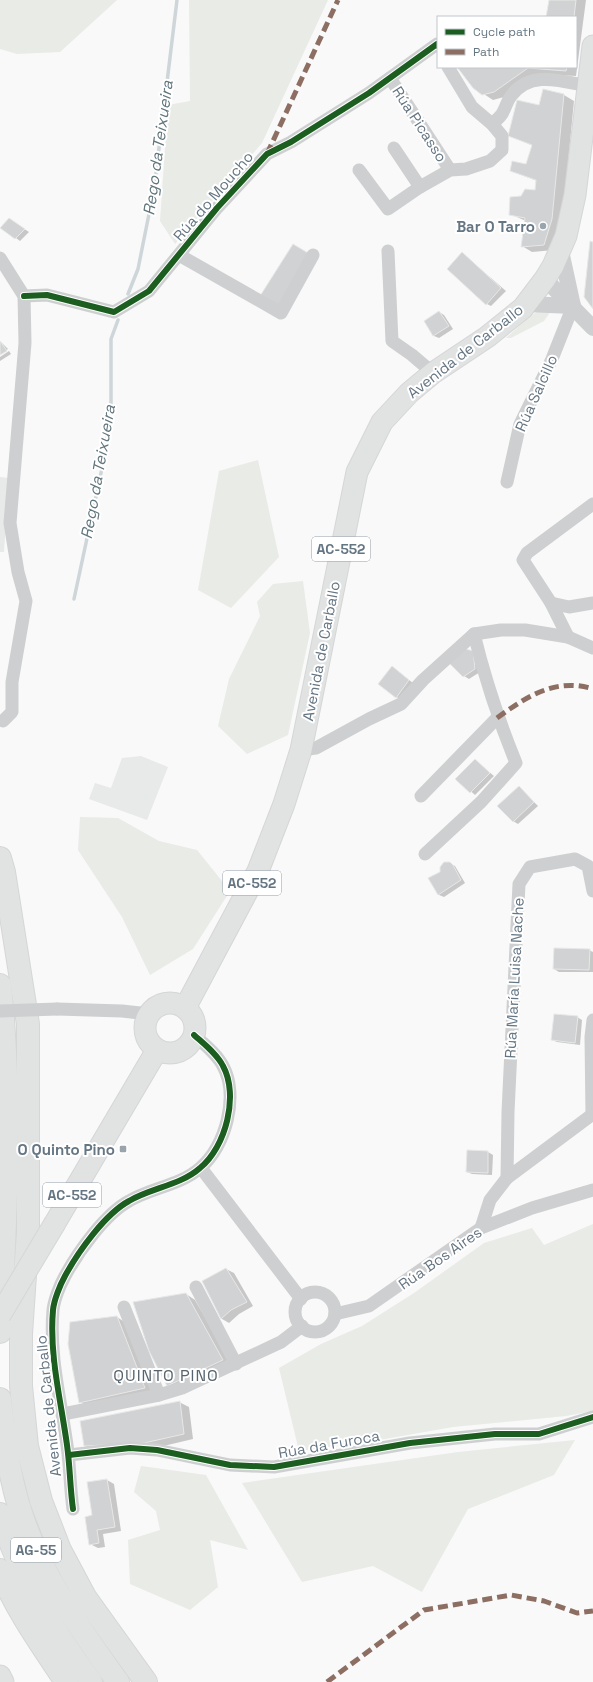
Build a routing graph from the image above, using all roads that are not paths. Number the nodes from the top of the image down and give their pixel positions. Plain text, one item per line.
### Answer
1 (437, 45) edge
2 (593, 46) edge
3 (449, 68) edge
4 (390, 78) junction
5 (588, 86) junction
6 (492, 124) junction
7 (394, 148) dead end
8 (359, 170) dead end
9 (450, 170) junction
10 (420, 188) junction
11 (388, 251) dead end
12 (561, 251) junction
13 (179, 255) junction
14 (313, 255) dead end
15 (0, 258) edge
16 (545, 279) junction
17 (24, 296) junction
18 (526, 304) junction
19 (573, 306) junction
20 (593, 328) edge
21 (433, 373) junction
22 (507, 482) dead end
23 (593, 504) edge
24 (551, 603) junction
25 (593, 604) edge
26 (474, 634) junction
27 (568, 637) junction
28 (593, 648) edge
29 (498, 718) junction
30 (3, 721) dead end
31 (301, 750) junction
32 (421, 796) dead end
33 (425, 854) dead end
34 (0, 858) edge
35 (593, 891) edge
36 (0, 984) edge
37 (186, 1008) junction
38 (0, 1011) edge
39 (149, 1014) junction
40 (593, 1020) edge
41 (194, 1035) junction
42 (157, 1050) junction
43 (592, 1115) edge
44 (201, 1168) junction
45 (507, 1178) junction
46 (593, 1190) edge
47 (482, 1228) junction
48 (196, 1287) dead end
49 (301, 1299) junction
50 (124, 1307) dead end
51 (335, 1314) junction
52 (0, 1315) edge
53 (302, 1326) junction
54 (0, 1332) edge
55 (236, 1364) junction
56 (159, 1395) junction
57 (0, 1399) edge
58 (63, 1414) junction
59 (593, 1417) edge
60 (69, 1455) junction
61 (73, 1509) dead end
62 (0, 1514) edge
63 (0, 1570) edge
64 (0, 1676) edge
65 (4, 1682) edge
66 (66, 1682) edge
67 (91, 1682) edge
68 (118, 1682) edge
69 (146, 1682) edge

1 - 4 street, Rúa do Moucho
2 - 5 main road, Avenida de Carballo / AC-552
3 - 6 street
4 - 9 street, Rúa Picasso
4 - 13 street, Rúa do Moucho
5 - 6 street
5 - 12 main road, Avenida de Carballo / AC-552
6 - 9 street
7 - 10 street
8 - 10 street
9 - 10 street
11 - 21 street
12 - 16 main road, Avenida de Carballo / AC-552
12 - 19 street
13 - 14 street
13 - 17 street, Rúa do Moucho
15 - 17 street
16 - 18 main road, Avenida de Carballo / AC-552
16 - 19 street
17 - 30 street
18 - 19 street
18 - 21 main road, Avenida de Carballo / AC-552
19 - 20 street
19 - 22 street, Rúa Salcillo
21 - 31 main road, Avenida de Carballo / AC-552
23 - 24 street
24 - 25 street
24 - 27 street
26 - 27 street
26 - 29 street
26 - 31 street
27 - 28 street
29 - 32 street
29 - 33 street
31 - 37 main road, Avenida de Carballo / AC-552
34 - 69 highway
35 - 45 street, Rúa María Luisa Nache
36 - 54 highway
37 - 39 main road
37 - 41 main road
38 - 39 street, bridge
39 - 42 main road
40 - 43 street
41 - 42 main road
41 - 44 street, Avenida de Carballo
42 - 52 main road, AC-552, bridge
43 - 45 street
44 - 49 street
44 - 58 street, Avenida de Carballo
45 - 47 street
46 - 47 street, Rúa Bos Aires
47 - 51 street, Rúa Bos Aires
48 - 55 street
49 - 51 street
49 - 53 street
50 - 56 street
51 - 53 street
53 - 55 street
55 - 56 street
56 - 58 street
57 - 68 highway, AG-55
58 - 60 street, Avenida de Carballo
59 - 60 street, Rúa da Furoca
60 - 61 street, Avenida de Carballo
62 - 67 highway, AG-55
63 - 66 highway
64 - 65 main road

